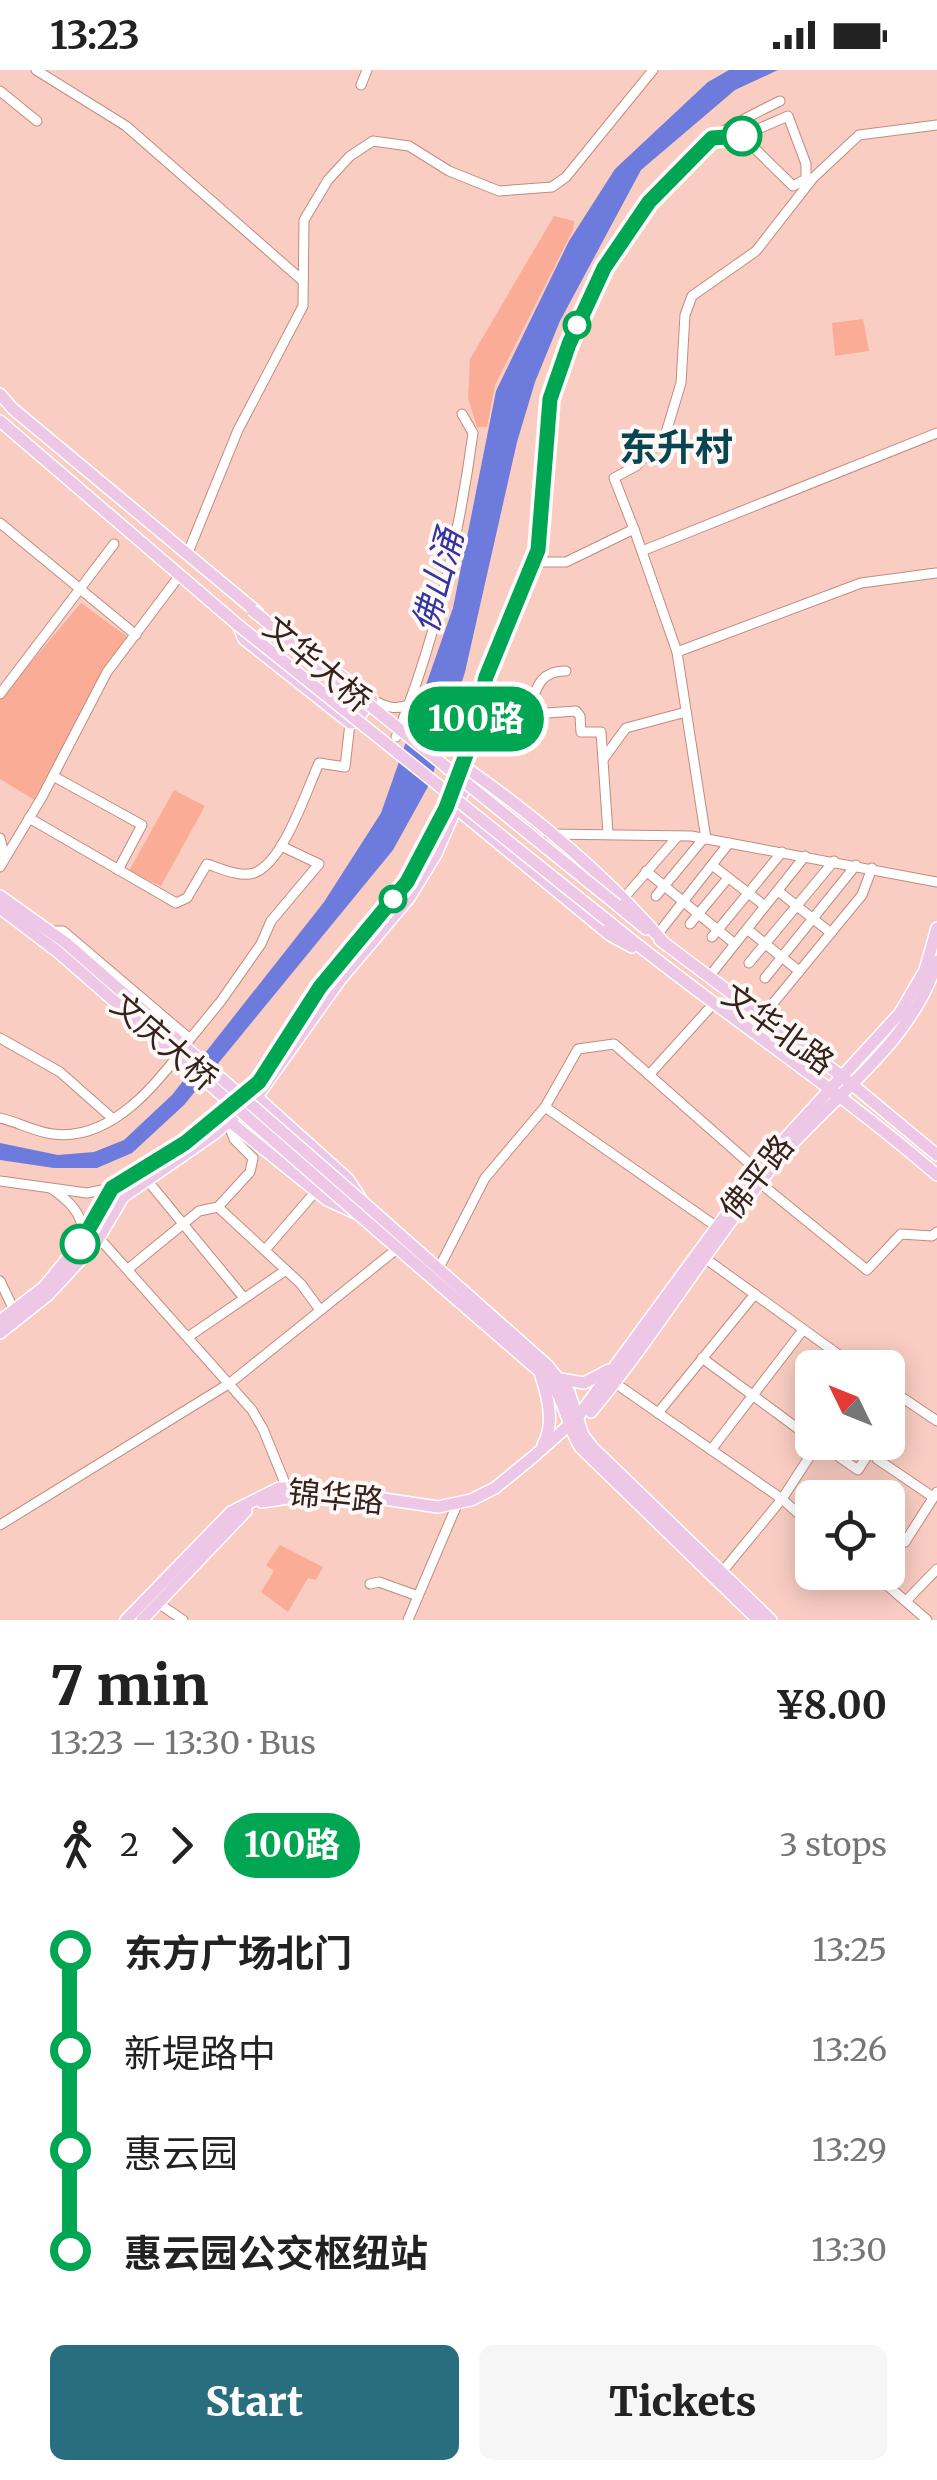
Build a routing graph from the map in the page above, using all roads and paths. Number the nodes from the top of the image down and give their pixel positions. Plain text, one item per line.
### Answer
1 (36, 70) edge
2 (367, 70) edge
3 (654, 70) edge
4 (361, 84) dead end
5 (0, 91) edge
6 (780, 101) dead end
7 (37, 121) dead end
8 (937, 125) edge
9 (742, 136) junction
10 (712, 138) junction
11 (303, 281) junction
12 (0, 394) edge
13 (14, 409) junction
14 (462, 414) dead end
15 (0, 422) edge
16 (937, 433) edge
17 (0, 523) edge
18 (634, 529) junction
19 (114, 544) dead end
20 (642, 551) junction
21 (187, 555) junction
22 (534, 562) junction
23 (936, 573) edge
24 (180, 575) junction
25 (80, 589) junction
26 (252, 610) junction
27 (238, 625) junction
28 (136, 635) junction
29 (676, 652) junction
30 (566, 671) dead end
31 (0, 694) edge
32 (372, 699) junction
33 (410, 704) junction
34 (686, 712) junction
35 (350, 724) junction
36 (396, 737) dead end
37 (603, 760) junction
38 (467, 768) junction
39 (53, 776) junction
40 (452, 805) junction
41 (30, 818) junction
42 (608, 833) junction
43 (548, 834) junction
44 (678, 836) junction
45 (0, 838) edge
46 (705, 839) junction
47 (729, 843) junction
48 (281, 846) junction
49 (782, 852) junction
50 (0, 855) edge
51 (805, 856) junction
52 (834, 861) junction
53 (712, 865) junction
54 (856, 865) junction
55 (0, 867) edge
56 (872, 868) junction
57 (118, 870) junction
58 (646, 871) junction
59 (728, 878) junction
60 (937, 882) edge
61 (664, 886) junction
62 (778, 891) junction
63 (748, 893) junction
64 (0, 896) edge
65 (656, 896) dead end
66 (620, 902) junction
67 (683, 902) junction
68 (766, 906) junction
69 (797, 906) junction
70 (0, 908) edge
71 (698, 914) junction
72 (813, 918) junction
73 (690, 924) dead end
74 (937, 928) edge
75 (747, 929) junction
76 (49, 931) junction
77 (831, 932) junction
78 (657, 934) junction
79 (715, 934) junction
80 (735, 944) junction
81 (765, 944) junction
82 (666, 946) junction
83 (62, 948) junction
84 (782, 958) junction
85 (655, 960) junction
86 (937, 961) edge
87 (749, 963) dead end
88 (798, 971) junction
89 (708, 978) junction
90 (765, 978) dead end
91 (715, 1002) junction
92 (761, 1018) junction
93 (0, 1038) edge
94 (190, 1039) junction
95 (649, 1076) junction
96 (847, 1081) junction
97 (837, 1092) junction
98 (253, 1094) junction
99 (545, 1107) junction
100 (0, 1118) edge
101 (112, 1118) junction
102 (225, 1118) junction
103 (937, 1155) edge
104 (937, 1175) edge
105 (758, 1176) junction
106 (147, 1180) junction
107 (0, 1181) edge
108 (50, 1188) junction
109 (112, 1188) junction
110 (316, 1191) junction
111 (123, 1197) junction
112 (218, 1207) junction
113 (360, 1208) junction
114 (182, 1225) junction
115 (717, 1228) junction
116 (937, 1232) edge
117 (94, 1233) junction
118 (80, 1244) junction
119 (398, 1248) junction
120 (265, 1250) junction
121 (706, 1259) junction
122 (439, 1268) junction
123 (128, 1269) junction
124 (286, 1270) junction
125 (0, 1281) edge
126 (755, 1294) junction
127 (244, 1298) junction
128 (14, 1310) junction
129 (320, 1310) junction
130 (0, 1321) edge
131 (803, 1330) junction
132 (0, 1333) edge
133 (188, 1337) junction
134 (831, 1350) edge
135 (702, 1358) junction
136 (617, 1365) junction
137 (540, 1372) junction
138 (560, 1379) junction
139 (615, 1382) junction
140 (230, 1383) junction
141 (753, 1395) junction
142 (905, 1399) edge
143 (658, 1412) junction
144 (937, 1421) edge
145 (574, 1425) junction
146 (795, 1426) edge
147 (711, 1450) junction
148 (540, 1451) junction
149 (806, 1460) edge
150 (843, 1460) edge
151 (864, 1460) edge
152 (877, 1460) dead end
153 (288, 1491) junction
154 (782, 1499) junction
155 (935, 1500) edge
156 (456, 1507) junction
157 (795, 1511) edge
158 (0, 1524) edge
159 (905, 1542) edge
160 (937, 1568) edge
161 (722, 1572) junction
162 (370, 1584) dead end
163 (895, 1590) edge
164 (418, 1596) junction
165 (908, 1600) junction
166 (158, 1603) junction
167 (126, 1620) edge
168 (142, 1620) edge
169 (183, 1620) edge
170 (408, 1620) edge
171 (758, 1620) edge
172 (771, 1620) edge
173 (927, 1620) edge

1 - 11 street
2 - 4 street
3 - 11 street
5 - 7 street
6 - 10 street
8 - 18 street
9 - 9 street
9 - 10 street
10 - 22 street
11 - 21 street
12 - 13 main road
13 - 15 street
13 - 21 main road
14 - 33 street
15 - 24 main road
16 - 20 street
17 - 25 street
18 - 20 street
18 - 22 street
19 - 25 street
20 - 29 street
21 - 26 main road
22 - 38 street
23 - 29 street
24 - 27 main road
24 - 28 street
25 - 28 street
25 - 31 street
26 - 32 main road
26 - 66 main road, 文华大桥, bridge
27 - 35 main road
27 - 85 main road, bridge
28 - 39 street
29 - 34 street
30 - 37 street
32 - 33 street
32 - 35 main road
33 - 36 street
34 - 37 street
34 - 46 street
35 - 48 street
37 - 42 street
38 - 40 main road
38 - 43 main road
39 - 41 street
39 - 57 street
40 - 85 main road
40 - 98 main road
41 - 55 street
41 - 57 street
42 - 43 street
42 - 44 street
43 - 66 main road
44 - 46 street
44 - 58 street
45 - 50 street
46 - 47 street
46 - 61 street
47 - 49 street
47 - 53 street
48 - 57 street
48 - 94 street
49 - 51 street
49 - 63 street
51 - 52 street
51 - 62 street
52 - 54 street
52 - 69 street
53 - 59 street
53 - 67 street
54 - 56 street
54 - 72 street
56 - 60 street
56 - 77 street
58 - 61 street
58 - 66 street
59 - 63 street
59 - 71 street
61 - 65 street
61 - 67 street
62 - 68 street
62 - 69 street
63 - 68 street
63 - 79 street
64 - 76 main road
66 - 78 main road
66 - 82 main road, 文华北路
67 - 71 street
67 - 78 street
68 - 75 street
69 - 72 street
69 - 81 street
70 - 83 main road
71 - 73 street
71 - 79 street
72 - 77 street
72 - 84 street
74 - 96 main road, 佛平路
75 - 80 street
75 - 81 street
76 - 83 main road
76 - 94 street
77 - 88 street
78 - 82 main road
79 - 80 street
80 - 89 street
81 - 84 street
81 - 87 street
82 - 89 main road, 文华北路
83 - 113 main road, 文庆大桥, bridge
84 - 88 street
84 - 90 street
85 - 91 main road
86 - 96 main road, 佛平路
88 - 92 street
89 - 92 main road, 文华北路
91 - 95 street
91 - 97 main road
92 - 96 main road, 文华北路
93 - 101 street
94 - 101 street
95 - 99 street
95 - 105 street
96 - 97 main road, 佛平路
96 - 103 main road, 文华北路
97 - 104 main road
97 - 105 main road, 佛平路
98 - 102 main road
98 - 113 main road
99 - 115 street
99 - 122 street
100 - 101 street
102 - 106 main road
102 - 109 main road
102 - 110 main road
102 - 112 street
105 - 115 main road, 佛平路
105 - 116 street
105 - 121 main road, 佛平路
106 - 111 main road
106 - 114 street
107 - 108 street
108 - 109 street
108 - 118 street
109 - 111 main road
109 - 117 main road
110 - 113 main road
110 - 120 street
111 - 117 main road
112 - 114 street
112 - 120 street
113 - 119 main road
113 - 122 main road
114 - 123 street
114 - 127 street
115 - 136 main road, 佛平路
117 - 118 main road
117 - 123 street
117 - 132 main road
118 - 128 main road
119 - 129 street
119 - 137 main road
120 - 124 street
121 - 126 street
121 - 139 main road, 佛平路
122 - 138 main road
123 - 133 street
124 - 127 street
124 - 129 street
125 - 128 street
126 - 131 street
126 - 135 street
127 - 133 street
128 - 130 main road
129 - 140 street
131 - 134 street
131 - 141 street
133 - 140 street
135 - 141 street
135 - 143 street
136 - 138 main road
136 - 145 main road, 佛平路
137 - 145 main road
137 - 148 main road
138 - 145 main road
139 - 143 street
139 - 145 main road, 佛平路
140 - 153 street
140 - 158 street
141 - 146 street
141 - 147 street
142 - 144 street
143 - 147 street
145 - 148 main road, 锦华路
145 - 156 main road, 锦华路
145 - 161 main road
145 - 171 main road
147 - 154 street
148 - 153 main road, 锦华路
149 - 154 street
150 - 151 street
152 - 155 street
153 - 156 main road, 锦华路
153 - 166 main road, 锦华路
153 - 167 main road, 锦华路
154 - 157 street
154 - 161 street
155 - 159 street
156 - 164 street
160 - 165 street
161 - 172 main road
162 - 164 street
163 - 165 street
164 - 170 street
165 - 173 street
166 - 168 main road, 锦华路
166 - 169 street

